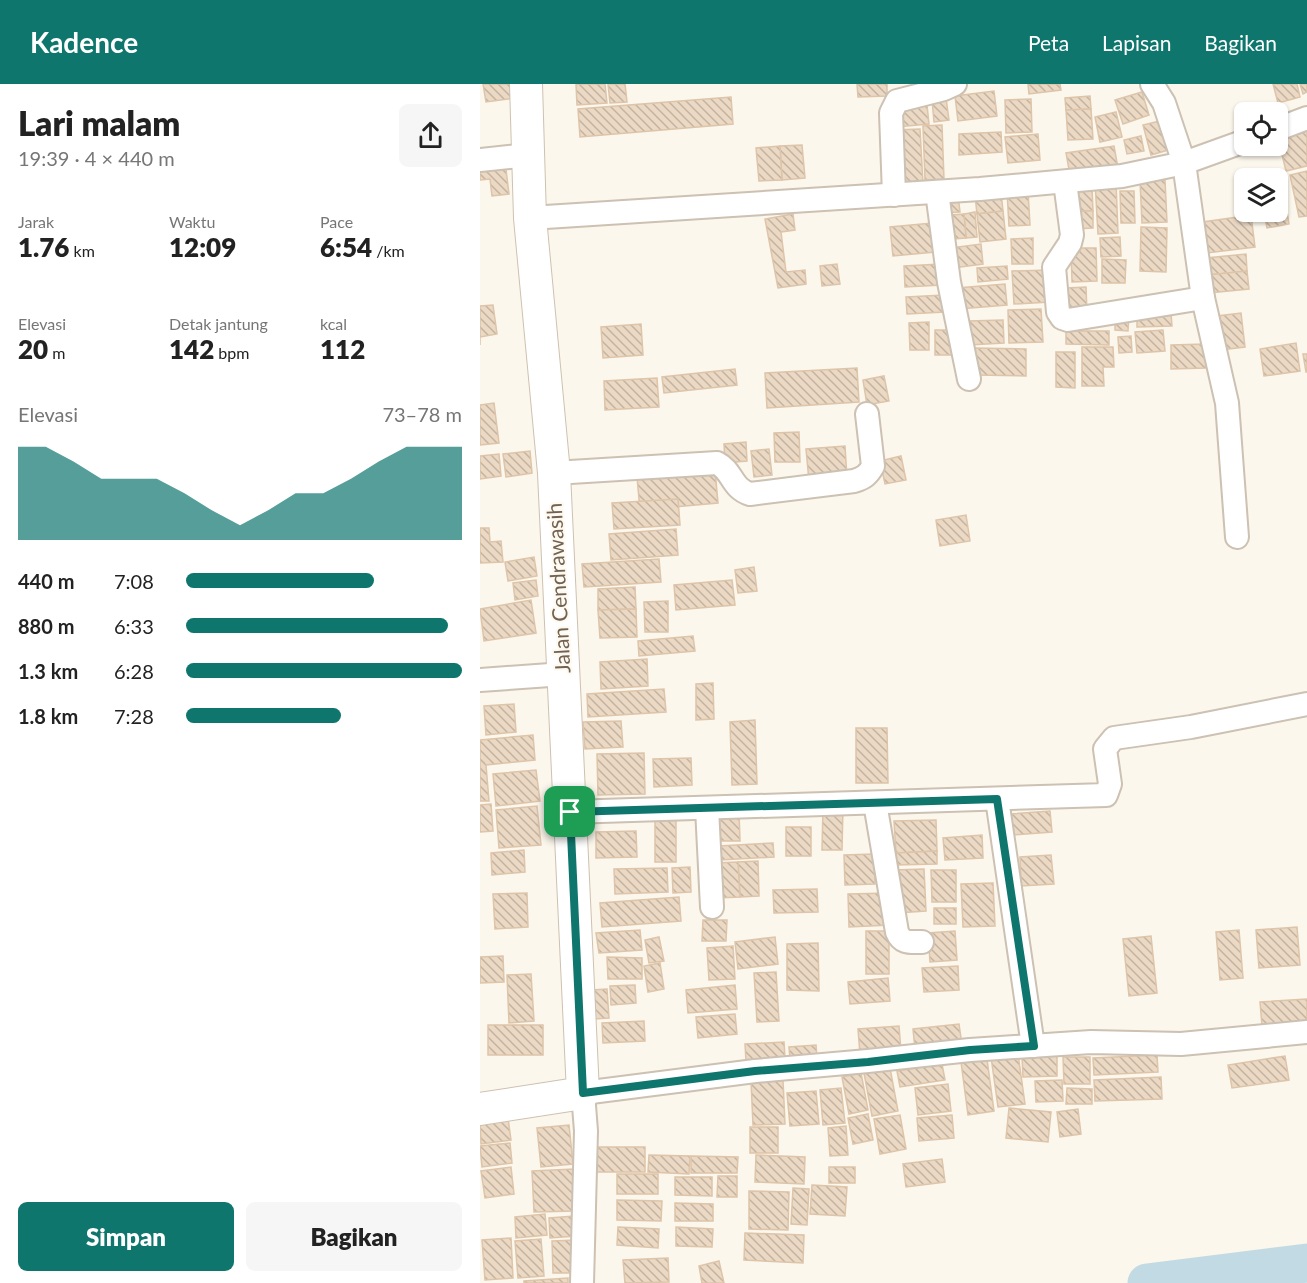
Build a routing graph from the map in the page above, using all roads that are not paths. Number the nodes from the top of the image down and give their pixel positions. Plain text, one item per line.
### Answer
1 (526, 84) edge
2 (955, 84) edge
3 (1152, 84) edge
4 (1307, 118) edge
5 (1288, 125) edge
6 (1234, 145) edge
7 (528, 155) junction
8 (480, 160) edge
9 (1184, 163) junction
10 (1065, 182) junction
11 (937, 192) junction
12 (894, 195) junction
13 (530, 218) junction
14 (1203, 298) junction
15 (969, 379) dead end
16 (867, 414) dead end
17 (554, 473) junction
18 (1237, 537) dead end
19 (564, 674) junction
20 (480, 680) edge
21 (1307, 704) edge
22 (997, 799) junction
23 (875, 802) junction
24 (707, 808) junction
25 (570, 812) junction
26 (712, 907) dead end
27 (922, 942) dead end
28 (1307, 1032) edge
29 (1034, 1046) junction
30 (583, 1093) junction
31 (480, 1109) edge
32 (582, 1283) edge

1 - 7 main road, Jalan Cendrawasih
2 - 12 street
3 - 9 street
4 - 5 street
6 - 9 street
7 - 8 street
7 - 13 main road, Jalan Cendrawasih
9 - 10 street
9 - 14 street
10 - 11 street
10 - 14 street
11 - 12 street
11 - 15 street
12 - 13 street
13 - 17 main road, Jalan Cendrawasih
14 - 18 street
16 - 17 street
17 - 19 main road, Jalan Cendrawasih
19 - 20 street
19 - 25 main road, Jalan Cendrawasih
21 - 22 street
22 - 23 street
22 - 29 street
23 - 24 street
23 - 27 street
24 - 25 street
24 - 26 street
25 - 30 main road, Jalan Cendrawasih
28 - 29 street
29 - 30 street
30 - 31 main road
30 - 32 street

